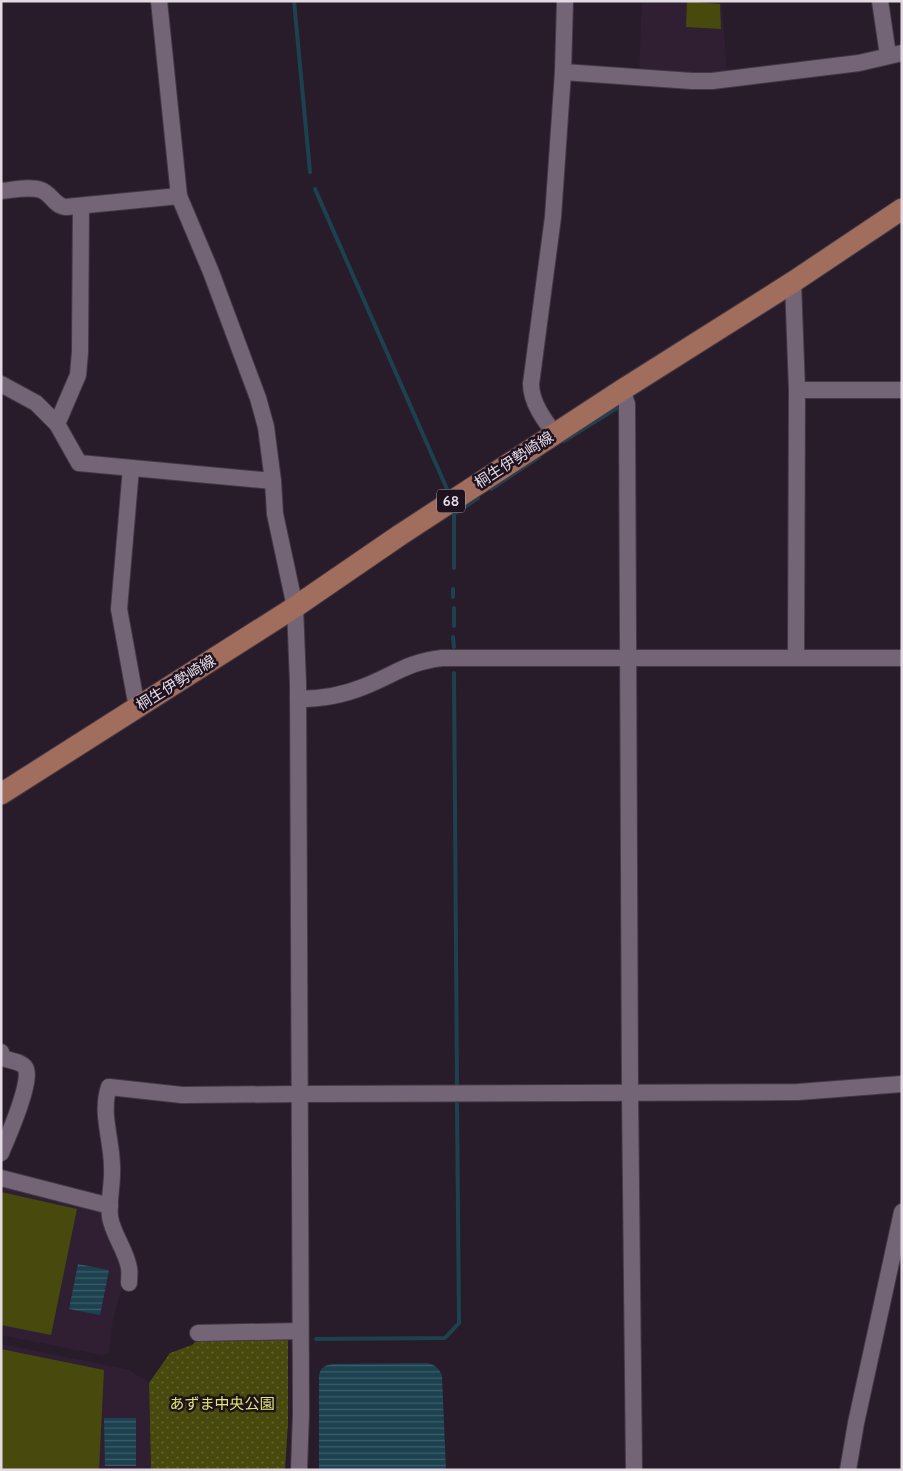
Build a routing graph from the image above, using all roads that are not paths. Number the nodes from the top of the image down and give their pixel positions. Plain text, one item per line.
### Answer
1 (159, 1) edge
2 (566, 1) edge
3 (880, 1) edge
4 (895, 54) edge
5 (564, 72) junction
6 (1, 191) edge
7 (179, 196) junction
8 (80, 206) junction
9 (902, 209) edge
10 (792, 282) junction
11 (1, 384) edge
12 (622, 390) junction
13 (797, 390) junction
14 (902, 390) edge
15 (57, 424) junction
16 (555, 434) junction
17 (131, 468) junction
18 (273, 481) junction
19 (295, 607) junction
20 (628, 657) junction
21 (796, 658) junction
22 (902, 658) edge
23 (298, 699) junction
24 (138, 706) junction
25 (1, 794) edge
26 (1, 1052) edge
27 (902, 1084) edge
28 (630, 1093) junction
29 (300, 1094) junction
30 (1, 1153) edge
31 (1, 1178) edge
32 (110, 1206) junction
33 (902, 1212) edge
34 (129, 1284) dead end
35 (300, 1331) junction
36 (198, 1333) dead end
37 (299, 1470) edge
38 (634, 1470) edge
39 (848, 1470) edge

1 - 7 street
2 - 5 street
3 - 4 street
4 - 5 street
5 - 16 street
6 - 8 street
7 - 8 street
7 - 18 street
8 - 15 street
9 - 10 main road, 桐生伊勢崎線 / 68
10 - 12 main road, 桐生伊勢崎線 / 68
10 - 13 street
11 - 15 street
12 - 16 main road, 桐生伊勢崎線 / 68
12 - 20 street
13 - 14 street
13 - 21 street
15 - 17 street
16 - 19 main road, 桐生伊勢崎線 / 68
17 - 18 street
17 - 24 street
18 - 19 street
19 - 23 street
19 - 24 main road, 桐生伊勢崎線 / 68
20 - 21 street
20 - 23 street
20 - 28 street
21 - 22 street
23 - 29 street
24 - 25 main road, 桐生伊勢崎線 / 68
26 - 30 street
27 - 28 street
28 - 29 street
28 - 38 street
29 - 32 street
29 - 35 street
31 - 32 street
32 - 34 street
33 - 39 street
35 - 36 street
35 - 37 street

